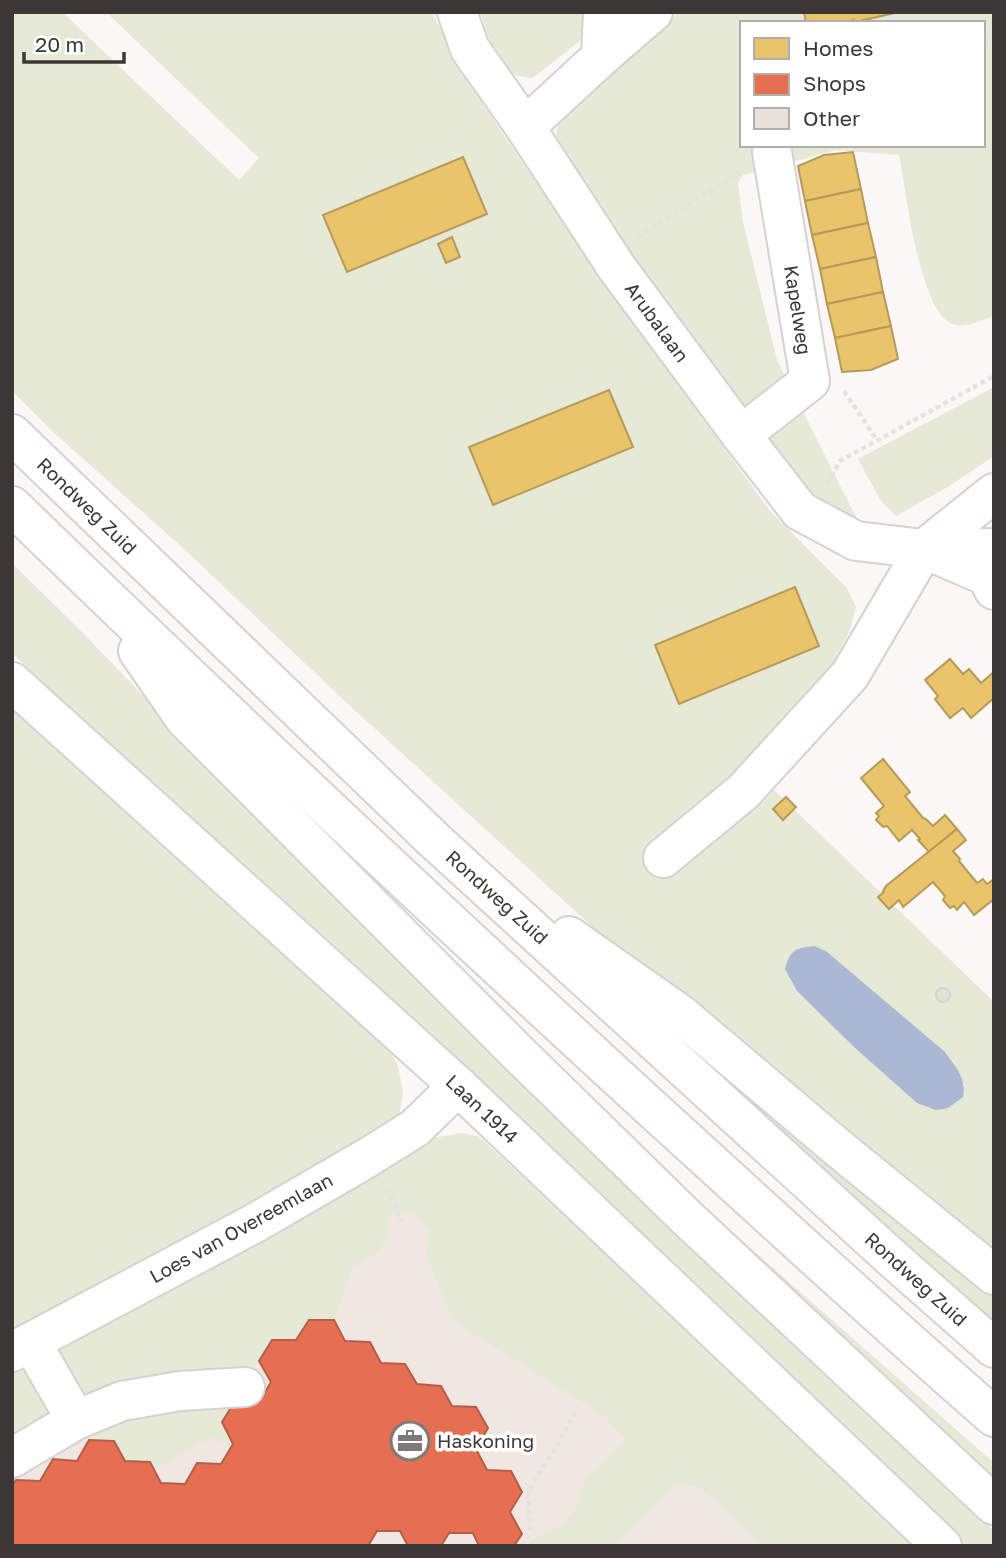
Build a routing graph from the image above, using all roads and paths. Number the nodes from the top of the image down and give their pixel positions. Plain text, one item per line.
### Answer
1 (457, 12) edge
2 (603, 12) edge
3 (653, 12) edge
4 (601, 57) junction
5 (525, 127) junction
6 (772, 152) joint
7 (609, 255) junction
8 (994, 376) edge
9 (810, 381) junction
10 (12, 434) edge
11 (741, 435) junction
12 (877, 440) junction
13 (994, 493) edge
14 (12, 506) edge
15 (808, 516) junction
16 (994, 548) edge
17 (924, 549) junction
18 (91, 583) junction
19 (994, 590) edge
20 (12, 682) edge
21 (434, 839) junction
22 (663, 858) dead end
23 (458, 1086) junction
24 (994, 1275) edge
25 (22, 1347) edge
26 (994, 1348) edge
27 (244, 1387) dead end
28 (575, 1413) dead end
29 (994, 1417) edge
30 (76, 1420) junction
31 (12, 1458) edge
32 (994, 1505) edge
33 (927, 1541) edge
34 (522, 1546) edge

1 - 5 main road, Arubalaan
2 - 4 main road
3 - 4 main road
4 - 5 main road
5 - 7 main road, Arubalaan
6 - 7 path
6 - 9 main road, Kapelweg
7 - 11 main road, Arubalaan
8 - 12 path
9 - 11 main road, Kapelweg
9 - 12 path
10 - 21 main road, Rondweg Zuid
11 - 15 main road, Arubalaan
12 - 15 path
13 - 17 main road
14 - 18 main road
15 - 17 main road, Arubalaan
16 - 17 main road
17 - 19 main road
17 - 22 main road
18 - 29 main road
18 - 32 main road
20 - 23 main road, Laan 1914
21 - 24 main road
21 - 26 main road, Rondweg Zuid
23 - 25 main road, Loes van Overeemlaan
23 - 33 main road, Laan 1914
25 - 30 main road
27 - 30 main road
28 - 34 path
30 - 31 main road

